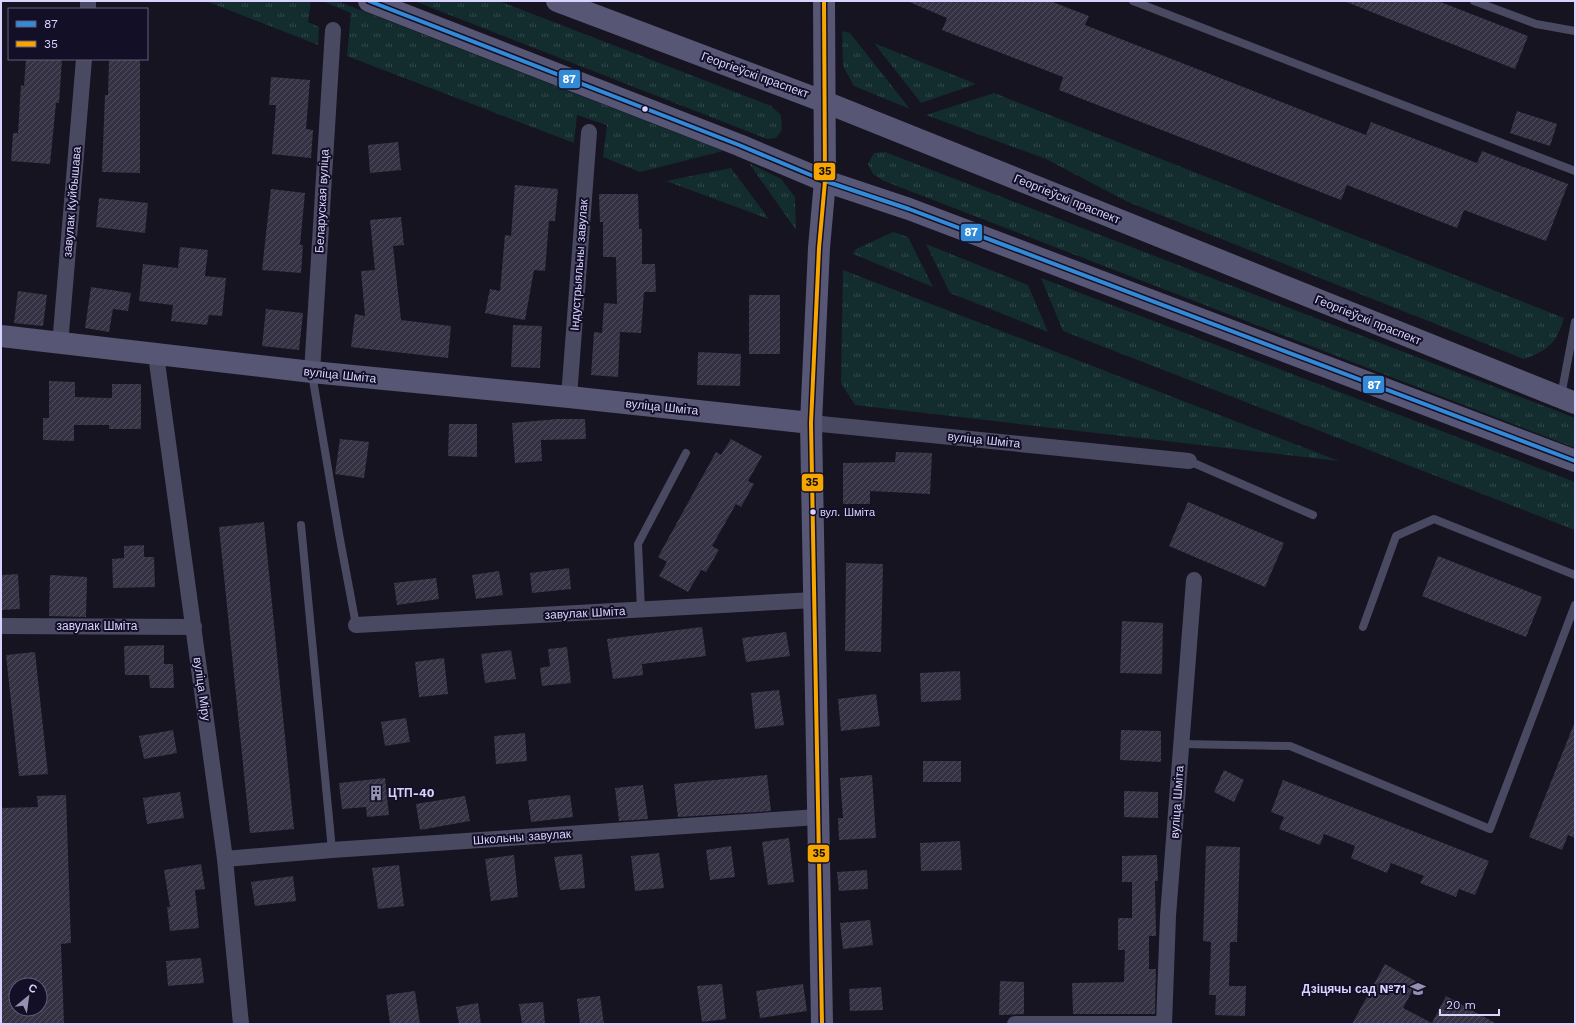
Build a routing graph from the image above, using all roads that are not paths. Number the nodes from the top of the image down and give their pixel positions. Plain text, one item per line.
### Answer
1 (369, 1) edge
2 (557, 1) edge
3 (824, 1) edge
4 (1133, 1) edge
5 (1474, 1) edge
6 (333, 30) dead end
7 (1575, 31) edge
8 (84, 60) edge
9 (825, 102) junction
10 (589, 132) dead end
11 (1575, 170) edge
12 (825, 181) junction
13 (1575, 322) edge
14 (1, 336) edge
15 (60, 344) junction
16 (156, 355) junction
17 (312, 372) junction
18 (569, 397) junction
19 (1568, 400) edge
20 (811, 423) junction
21 (686, 453) dead end
22 (1189, 461) joint
23 (1575, 461) edge
24 (1313, 515) dead end
25 (300, 525) dead end
26 (1575, 575) edge
27 (1194, 580) dead end
28 (814, 600) junction
29 (1575, 605) edge
30 (641, 610) junction
31 (356, 625) joint
32 (1, 626) edge
33 (194, 627) junction
34 (1363, 627) dead end
35 (1181, 744) junction
36 (818, 817) junction
37 (332, 850) junction
38 (225, 859) junction
39 (241, 1024) edge
40 (822, 1024) edge
41 (1015, 1024) edge
42 (1164, 1024) edge
43 (1168, 1024) edge

1 - 12 main road
2 - 9 main road, Георгіеўскі праспект
3 - 9 main road
4 - 11 lane
5 - 7 lane
6 - 17 street, Беларуская вуліца
8 - 15 street, завулак Куйбышава
9 - 12 main road
9 - 19 main road, Георгіеўскі праспект
10 - 18 street, Індустрыяльны завулак
12 - 20 main road
12 - 23 main road
13 - 19 lane
14 - 15 main road, вуліца Шміта
15 - 16 main road, вуліца Шміта
16 - 17 main road, вуліца Шміта
16 - 33 street, вуліца Міру
17 - 18 main road, вуліца Шміта
17 - 31 lane
18 - 20 main road, вуліца Шміта
20 - 22 street, вуліца Шміта
20 - 28 main road
21 - 30 lane
22 - 24 lane, вуліца Шміта
25 - 37 lane
26 - 34 lane
27 - 35 street, вуліца Шміта
28 - 30 street, завулак Шміта
28 - 36 main road
29 - 35 lane
30 - 31 street, завулак Шміта
32 - 33 street, завулак Шміта
33 - 38 street, вуліца Міру
35 - 42 street, вуліца Шміта
36 - 37 street, Школьны завулак
36 - 40 main road
37 - 38 street, Школьны завулак
38 - 39 street, вуліца Міру
41 - 42 street
42 - 43 lane

